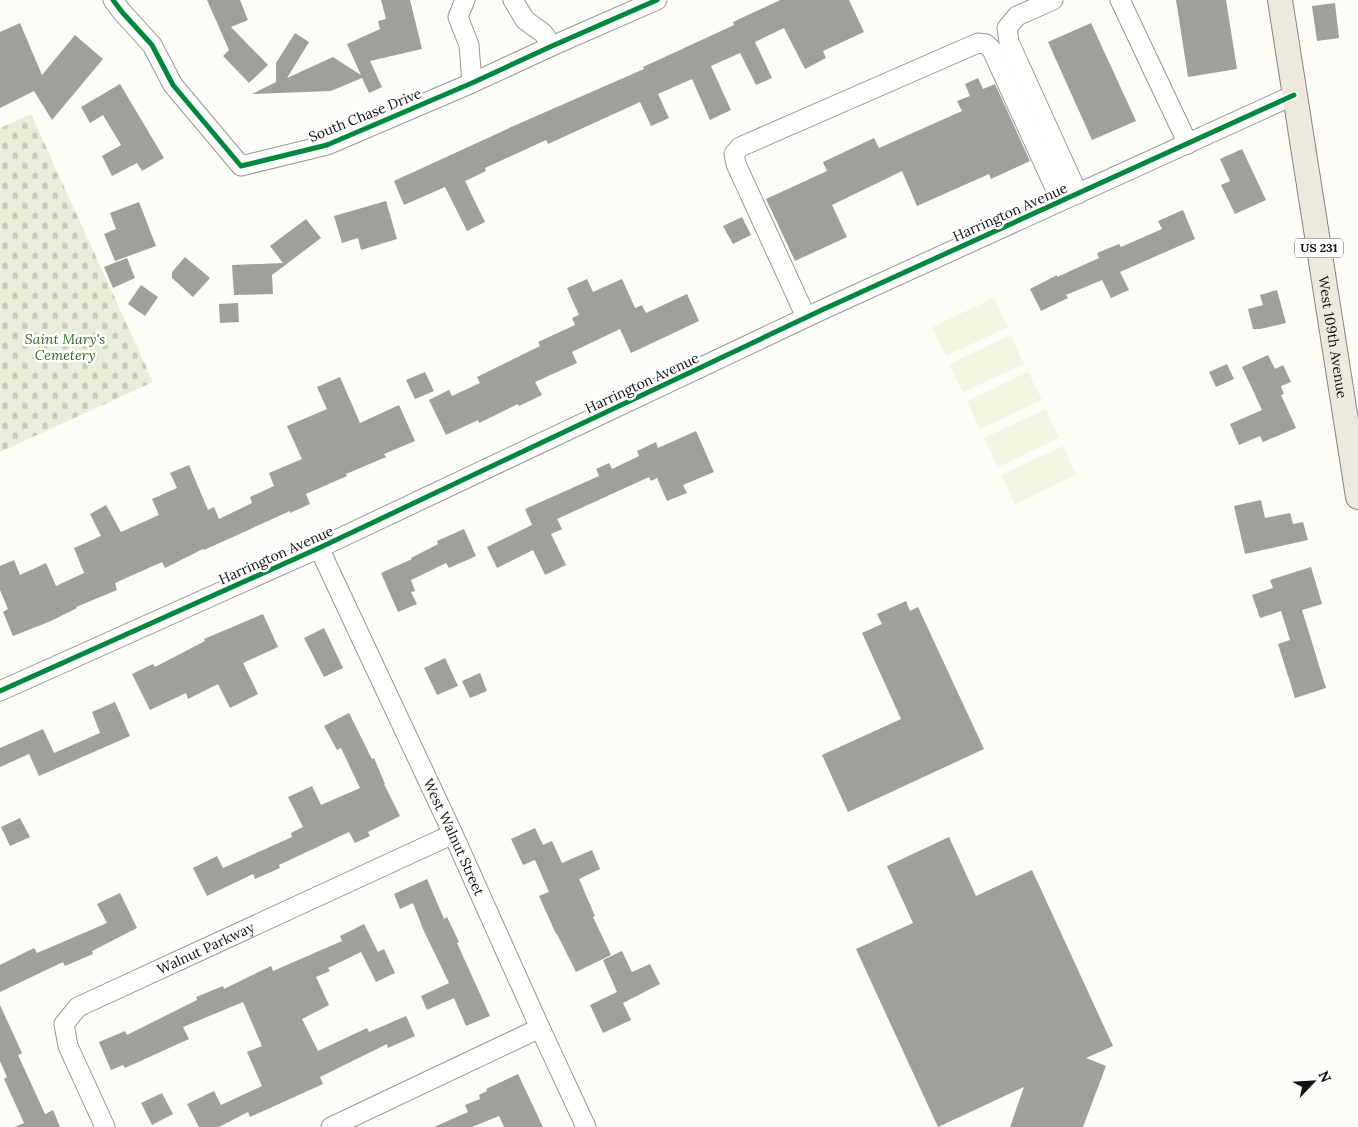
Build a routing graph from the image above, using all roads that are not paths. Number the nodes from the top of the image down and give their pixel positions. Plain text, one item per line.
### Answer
1 (113, 0) edge
2 (465, 0) edge
3 (513, 0) edge
4 (657, 0) edge
5 (1053, 0) edge
6 (1120, 0) edge
7 (1280, 0) edge
8 (552, 46) junction
9 (472, 83) junction
10 (1294, 96) junction
11 (1188, 144) junction
12 (1078, 194) junction
13 (1061, 201) junction
14 (806, 317) junction
15 (1358, 497) edge
16 (319, 548) junction
17 (0, 691) edge
18 (453, 834) junction
19 (540, 1028) junction
20 (105, 1127) edge
21 (331, 1127) edge
22 (586, 1127) edge

1 - 9 street, South Chase Drive
2 - 9 street
3 - 8 street
4 - 8 street, South Chase Drive
5 - 12 street
6 - 11 street
7 - 10 main road, West 109th Avenue / US 231
8 - 9 street, South Chase Drive
10 - 11 street, Harrington Avenue
10 - 15 main road, West 109th Avenue / US 231
11 - 12 street, Harrington Avenue
12 - 13 street, Harrington Avenue
13 - 14 street, Harrington Avenue
13 - 14 street
14 - 16 street, Harrington Avenue
16 - 17 street, Harrington Avenue
16 - 18 street, West Walnut Street
18 - 19 street, West Walnut Street
18 - 20 street, Walnut Parkway
19 - 21 street
19 - 22 street, West Walnut Street

